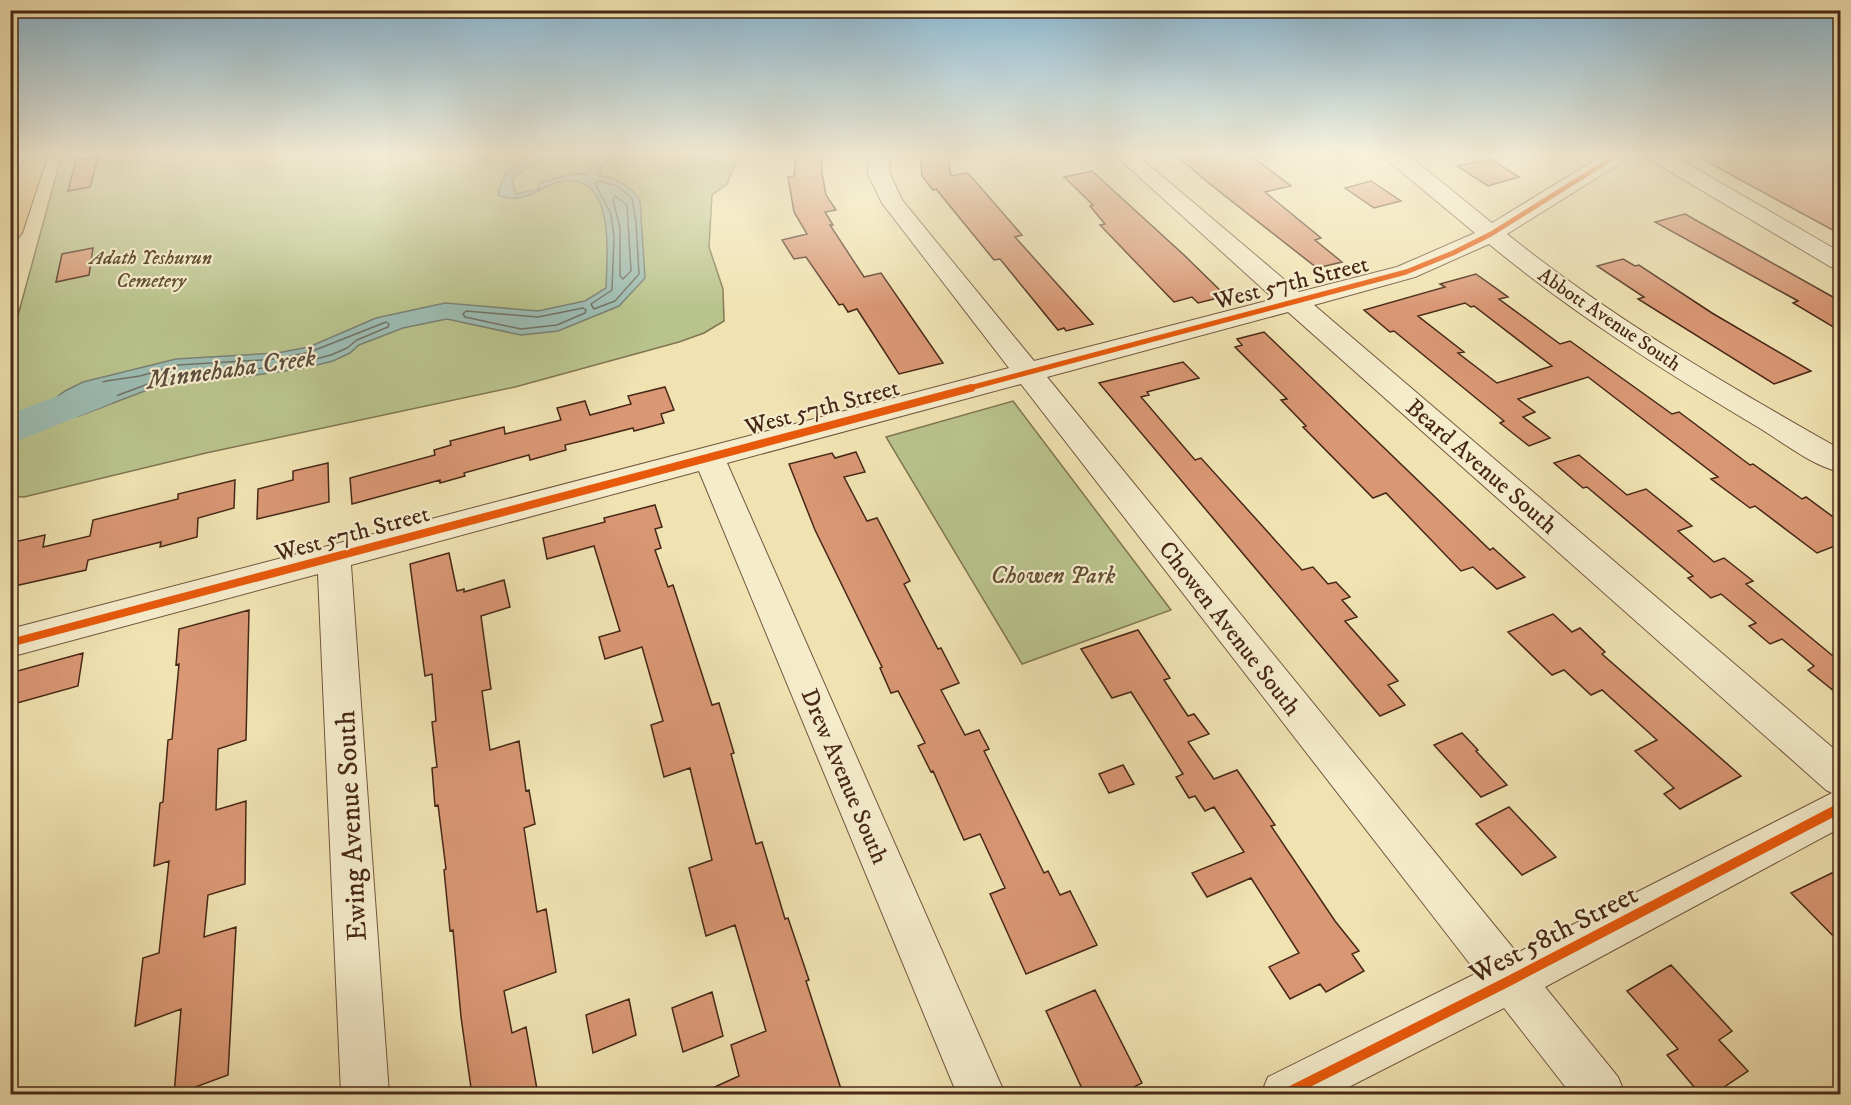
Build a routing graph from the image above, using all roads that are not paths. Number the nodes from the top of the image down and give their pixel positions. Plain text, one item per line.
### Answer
1 (19, 206) edge
2 (895, 206) edge
3 (1184, 206) edge
4 (1457, 206) edge
5 (1536, 206) edge
6 (1740, 206) edge
7 (10, 233) edge
8 (1491, 234) junction
9 (1840, 262) edge
10 (1293, 300) junction
11 (1027, 372) junction
12 (710, 458) junction
13 (1840, 462) edge
14 (334, 558) junction
15 (10, 643) edge
16 (1840, 778) edge
17 (1840, 808) edge
18 (1511, 980) junction
19 (365, 1095) edge
20 (981, 1095) edge
21 (1285, 1095) edge
22 (1601, 1095) edge

1 - 7 main road
2 - 11 street, Chowen Avenue South
3 - 10 street, Beard Avenue South
4 - 8 street, Abbott Avenue South
5 - 8 street, West 57th Street
6 - 9 street
8 - 10 street, West 57th Street
8 - 13 street, Abbott Avenue South
10 - 11 street, West 57th Street
10 - 16 street, Beard Avenue South
11 - 12 street, West 57th Street
11 - 18 street, Chowen Avenue South
12 - 14 street, West 57th Street
12 - 20 street, Drew Avenue South
14 - 15 street, West 57th Street
14 - 19 street, Ewing Avenue South
17 - 18 street, West 58th Street
18 - 21 street, West 58th Street
18 - 22 street, Chowen Avenue South

